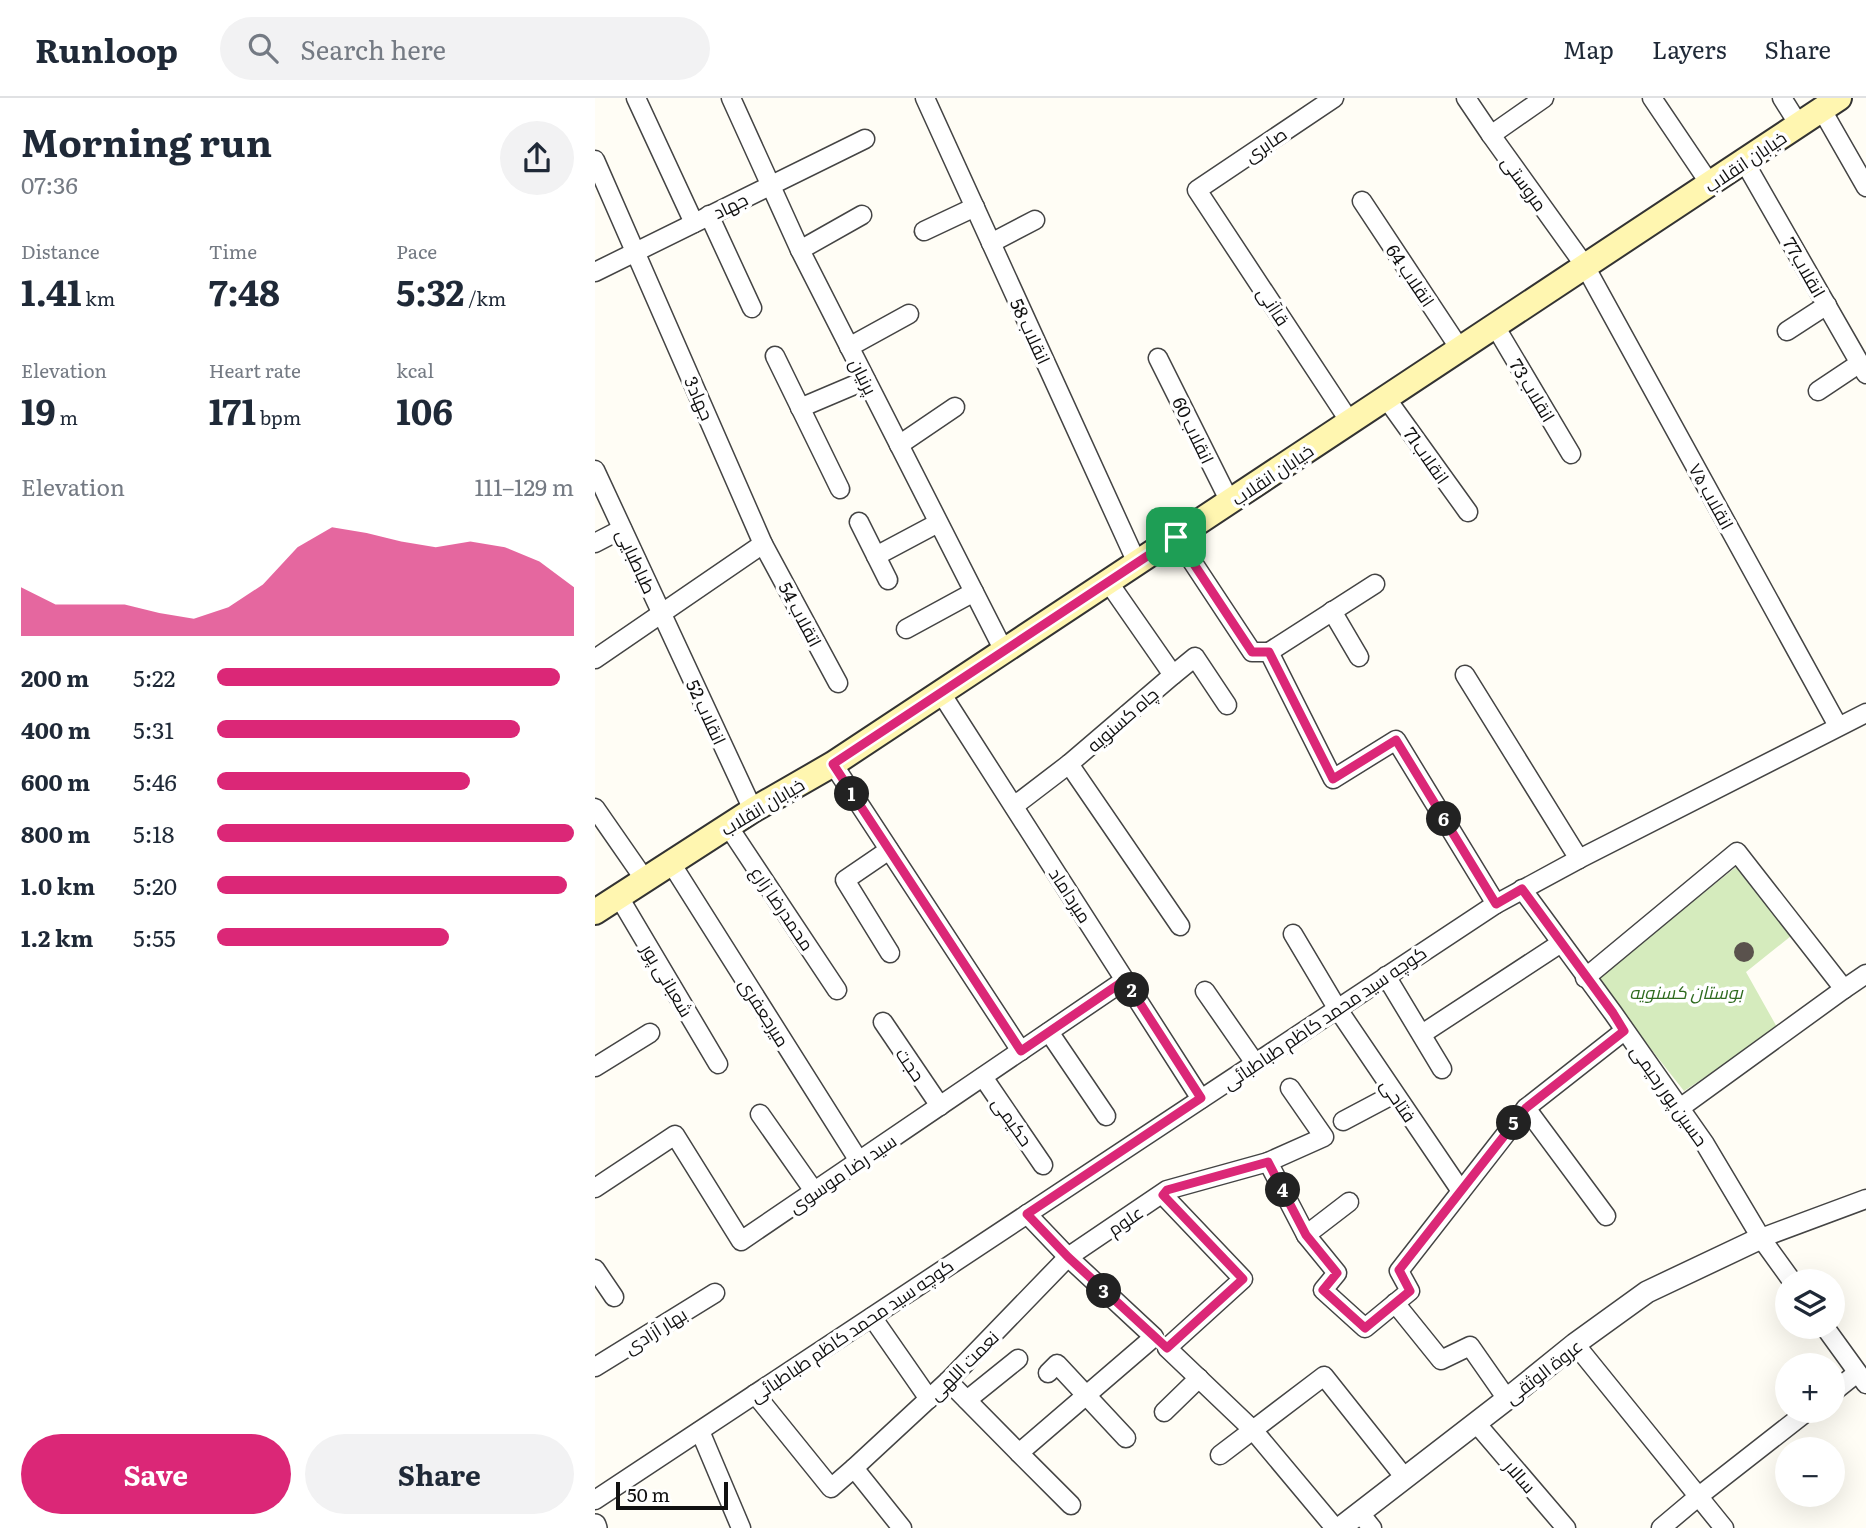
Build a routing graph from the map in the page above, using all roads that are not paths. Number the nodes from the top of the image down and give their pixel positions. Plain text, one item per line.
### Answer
1 (636, 98) edge
2 (925, 98) edge
3 (1334, 98) edge
4 (1466, 98) edge
5 (1545, 98) edge
6 (1652, 98) edge
7 (1782, 98) edge
8 (737, 101) edge
9 (1830, 104) edge
10 (1799, 125) junction
11 (1491, 135) junction
12 (865, 139) dead end
13 (595, 160) edge
14 (1744, 161) junction
15 (1710, 184) junction
16 (770, 186) junction
17 (1866, 187) edge
18 (1197, 190) joint
19 (1362, 201) dead end
20 (975, 206) junction
21 (862, 215) dead end
22 (701, 219) junction
23 (1035, 220) dead end
24 (923, 231) dead end
25 (991, 243) junction
26 (800, 250) junction
27 (636, 251) junction
28 (1585, 266) junction
29 (595, 272) edge
30 (1826, 305) junction
31 (751, 308) dead end
32 (909, 313) dead end
33 (1495, 326) junction
34 (1787, 331) dead end
35 (849, 347) junction
36 (1461, 349) junction
37 (775, 356) dead end
38 (1158, 358) dead end
39 (1863, 368) edge
40 (866, 380) junction
41 (1818, 391) dead end
42 (1386, 398) junction
43 (955, 407) dead end
44 (800, 408) junction
45 (1350, 422) junction
46 (899, 445) junction
47 (1571, 454) dead end
48 (595, 470) edge
49 (840, 489) dead end
50 (1230, 502) junction
51 (1468, 512) dead end
52 (859, 522) dead end
53 (938, 523) junction
54 (622, 529) junction
55 (1176, 537) junction
56 (595, 543) edge
57 (764, 544) junction
58 (876, 556) junction
59 (1137, 563) junction
60 (888, 580) dead end
61 (1109, 583) junction
62 (1375, 584) dead end
63 (974, 593) junction
64 (1332, 611) junction
65 (662, 613) junction
66 (906, 629) dead end
67 (1004, 651) junction
68 (1269, 652) junction
69 (1359, 657) dead end
70 (595, 659) edge
71 (1173, 675) junction
72 (1465, 675) dead end
73 (838, 683) dead end
74 (941, 692) junction
75 (1227, 705) dead end
76 (1864, 720) edge
77 (1839, 726) junction
78 (833, 764) junction
79 (1069, 764) junction
80 (1014, 806) junction
81 (595, 808) edge
82 (753, 810) junction
83 (728, 826) junction
84 (889, 850) junction
85 (1579, 859) junction
86 (671, 863) junction
87 (645, 880) junction
88 (1522, 889) junction
89 (619, 897) junction
90 (1496, 904) junction
91 (595, 912) edge
92 (1180, 926) dead end
93 (1293, 934) dead end
94 (1561, 943) junction
95 (890, 953) dead end
96 (1866, 974) edge
97 (1387, 976) junction
98 (1585, 978) junction
99 (1125, 980) junction
100 (1844, 989) junction
101 (837, 990) dead end
102 (1205, 991) dead end
103 (1337, 1008) junction
104 (883, 1022) dead end
105 (1624, 1031) junction
106 (1049, 1032) junction
107 (650, 1033) dead end
108 (1422, 1034) junction
109 (1021, 1051) junction
110 (718, 1063) dead end
111 (1255, 1063) junction
112 (595, 1067) edge
113 (1442, 1069) dead end
114 (983, 1077) junction
115 (1290, 1088) dead end
116 (1394, 1094) junction
117 (1201, 1098) junction
118 (940, 1106) junction
119 (1526, 1108) junction
120 (1679, 1108) junction
121 (760, 1114) dead end
122 (1106, 1116) dead end
123 (1343, 1121) dead end
124 (859, 1161) junction
125 (1268, 1162) junction
126 (1043, 1165) dead end
127 (595, 1188) edge
128 (814, 1191) junction
129 (1461, 1191) junction
130 (1163, 1195) junction
131 (1866, 1199) edge
132 (1349, 1202) dead end
133 (1027, 1214) junction
134 (1606, 1216) dead end
135 (1306, 1235) junction
136 (1761, 1238) junction
137 (1068, 1257) junction
138 (595, 1269) edge
139 (1783, 1269) edge
140 (715, 1293) dead end
141 (614, 1297) dead end
142 (1395, 1303) junction
143 (872, 1317) junction
144 (1833, 1339) edge
145 (1160, 1342) junction
146 (1575, 1344) junction
147 (1018, 1359) dead end
148 (595, 1367) edge
149 (1048, 1373) dead end
150 (1199, 1378) junction
151 (1862, 1379) edge
152 (949, 1381) junction
153 (1845, 1387) edge
154 (755, 1394) junction
155 (1087, 1395) junction
156 (929, 1399) junction
157 (1507, 1399) junction
158 (967, 1400) junction
159 (1164, 1412) dead end
160 (1476, 1423) junction
161 (1792, 1423) edge
162 (1253, 1430) junction
163 (700, 1431) junction
164 (1126, 1438) dead end
165 (1019, 1453) junction
166 (1220, 1455) dead end
167 (854, 1468) junction
168 (1405, 1478) junction
169 (1699, 1496) junction
170 (595, 1500) edge
171 (1071, 1505) dead end
172 (1366, 1520) edge
173 (741, 1528) edge
174 (902, 1528) edge
175 (1338, 1528) edge
176 (1566, 1528) edge
177 (1661, 1528) edge
178 (1724, 1528) edge

1 - 22 street
2 - 20 street, انقلاب 58
3 - 18 street, صابری
4 - 11 street, مروستی
5 - 11 street
6 - 15 street
7 - 10 street
8 - 16 street, پرنیان
9 - 10 main road, خیابان انقلاب
9 - 17 street
10 - 14 main road, خیابان انقلاب
11 - 28 street, مروستی
12 - 16 street, جهاد
13 - 27 street, جهاد3
14 - 15 main road, خیابان انقلاب
14 - 30 street, انقلاب77
15 - 28 main road, خیابان انقلاب
16 - 22 street, جهاد
16 - 26 street, پرنیان
18 - 45 street, قاآنی
19 - 36 street, انقلاب 64
20 - 24 street
20 - 25 street, انقلاب 58
21 - 26 street
22 - 27 street, جهاد
22 - 31 street
23 - 25 street
25 - 59 street, انقلاب 58
26 - 35 street, پرنیان
27 - 29 street, جهاد
27 - 57 street, جهاد3
28 - 33 main road, خیابان انقلاب
28 - 77 street, انقلاب ۷۵
30 - 34 street
30 - 39 street, انقلاب77
32 - 35 street
33 - 36 main road, خیابان انقلاب
33 - 47 street, انقلاب 73
35 - 40 street, پرنیان
36 - 42 main road, خیابان انقلاب
37 - 44 street
38 - 50 street, انقلاب 60
39 - 41 street
40 - 44 street
40 - 46 street, پرنیان
42 - 45 main road, خیابان انقلاب
42 - 51 street, انقلاب71
43 - 46 street
44 - 49 street
45 - 50 main road, خیابان انقلاب
46 - 53 street, پرنیان
48 - 54 street, طباطبایی
50 - 55 main road, خیابان انقلاب
52 - 58 street
53 - 58 street
53 - 63 street, پرنیان
54 - 56 street
54 - 65 street, طباطبایی
55 - 59 main road, خیابان انقلاب
55 - 68 street
57 - 65 street
57 - 73 street, اتقلاب 54
58 - 60 street
59 - 61 main road, خیابان انقلاب
61 - 67 main road, خیابان انقلاب
61 - 71 street, چاه کسنویه
62 - 64 street
63 - 66 street
63 - 67 street, پرنیان
64 - 68 street
64 - 69 street
65 - 70 street
65 - 82 street, انقلاب 52
67 - 74 main road, خیابان انقلاب
68 - 90 street
71 - 75 street
71 - 79 street, چاه کسنویه
72 - 85 street
74 - 78 main road, خیابان انقلاب
74 - 80 street, میرداماد
76 - 77 street, کوچه سید محمد کاظم طباطبائی
77 - 85 street, کوچه سید محمد کاظم طباطبائی
78 - 82 main road, خیابان انقلاب
78 - 84 street
79 - 80 street, چاه کسنویه
79 - 92 street
80 - 99 street, میرداماد
81 - 87 street
82 - 83 main road, خیابان انقلاب
83 - 86 main road, خیابان انقلاب
83 - 101 street, محمدرضا زارع
84 - 95 street
84 - 109 street
85 - 88 street, کوچه سید محمد کاظم طباطبائی
86 - 87 main road, خیابان انقلاب
86 - 124 street, میرجعفری
87 - 89 main road, خیابان انقلاب
88 - 90 street, کوچه سید محمد کاظم طباطبائی
88 - 94 street, حسین پور رحیمی
89 - 91 main road, خیابان انقلاب
89 - 110 street, شعبانی پور
90 - 97 street, کوچه سید محمد کاظم طباطبائی
93 - 103 street, فتاحی
94 - 98 street, حسین پور رحیمی
94 - 108 street
96 - 100 street
97 - 103 street, کوچه سید محمد کاظم طباطبائی
97 - 108 street
98 - 100 street
98 - 105 street, حسین پور رحیمی
99 - 106 street, سید رضا موسوی
99 - 117 street, میرداماد
100 - 120 street
102 - 111 street
103 - 111 street, کوچه سید محمد کاظم طباطبائی
103 - 116 street, فتاحی
104 - 118 street, حجت
105 - 119 street
105 - 120 street, حسین پور رحیمی
106 - 109 street, سید رضا موسوی
106 - 122 street
107 - 112 street
108 - 113 street
109 - 114 street, سید رضا موسوی
111 - 117 street, کوچه سید محمد کاظم طباطبائی
114 - 118 street, سید رضا موسوی
114 - 126 street, حکیمی
115 - 125 street, علوم
116 - 123 street
116 - 129 street, فتاحی
117 - 133 street, کوچه سید محمد کاظم طباطبائی
118 - 124 street, سید رضا موسوی
119 - 129 street
119 - 134 street
120 - 136 street, حسین پور رحیمی
121 - 128 street
124 - 128 street, سید رضا موسوی
125 - 130 street, علوم
125 - 135 street
127 - 128 street, سید رضا موسوی
129 - 142 street
130 - 137 street, علوم
130 - 145 street
131 - 136 street
132 - 135 street
133 - 137 street
133 - 143 street, کوچه سید محمد کاظم طباطبائی
135 - 142 street
136 - 139 street, حسین پور رحیمی
136 - 146 street, عروة الوثقی
137 - 145 street
137 - 152 street, نعمت اللهی
138 - 141 street
140 - 148 street, بهار آزادی
142 - 157 street
143 - 154 street, کوچه سید محمد کاظم طباطبائی
143 - 156 street
144 - 151 street
145 - 150 street
145 - 155 street
146 - 157 street, عروة الوثقی
146 - 169 street
147 - 158 street
149 - 155 street
150 - 159 street
150 - 162 street
151 - 153 street
152 - 156 street, نعمت اللهی
152 - 158 street
154 - 163 street, کوچه سید محمد کاظم طباطبائی
154 - 167 street, نعمت اللهی
155 - 164 street
155 - 165 street
156 - 167 street, نعمت اللهی
157 - 160 street, عروة الوثقی
158 - 165 street
160 - 168 street, عروة الوثقی
160 - 176 street, سالار
161 - 169 street
162 - 166 street
162 - 168 street
162 - 175 street
163 - 170 street, کوچه سید محمد کاظم طباطبائی
163 - 173 street
165 - 171 street
167 - 174 street
168 - 172 street, عروة الوثقی
169 - 177 street
169 - 178 street
172 - 175 street, عروة الوثقی

